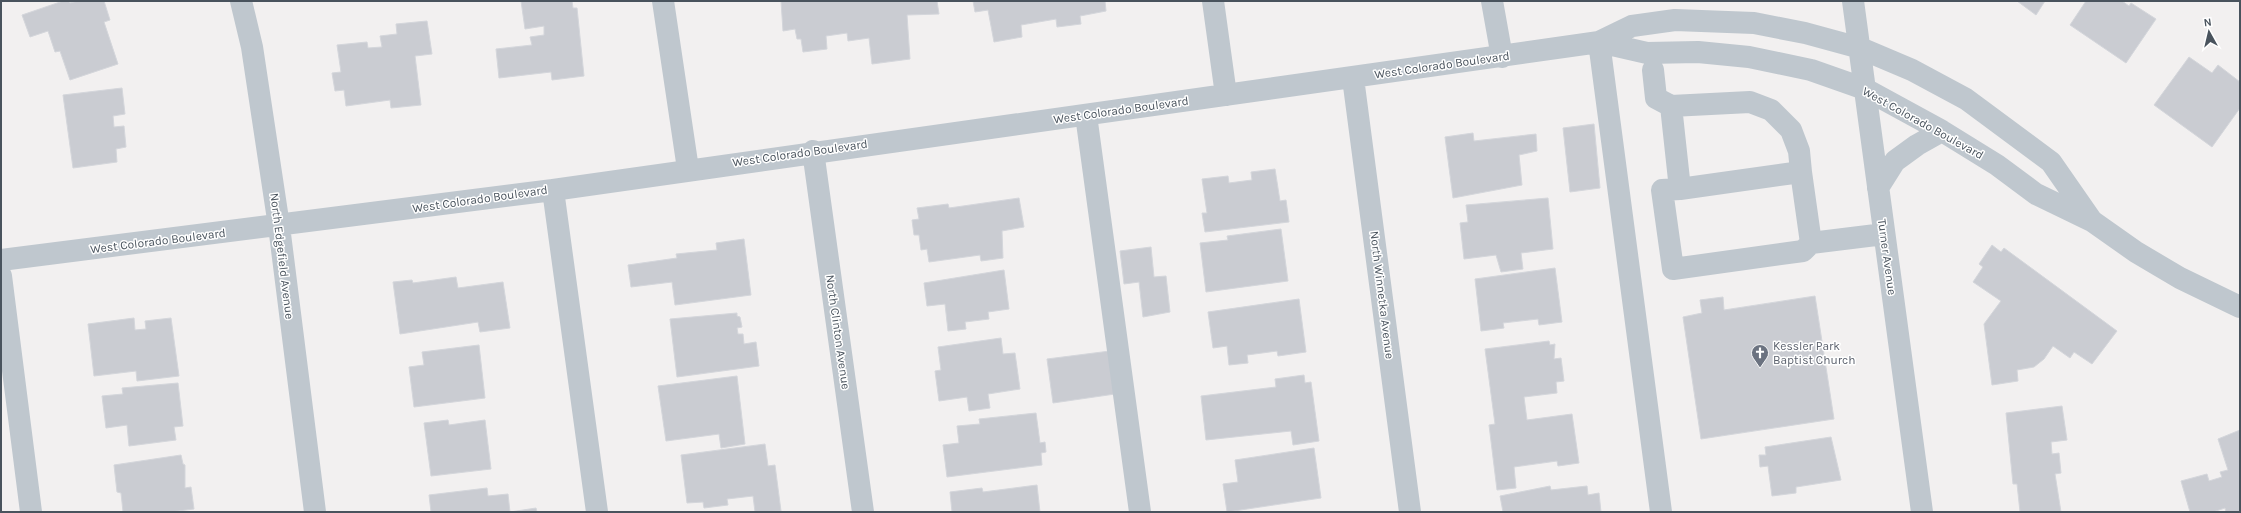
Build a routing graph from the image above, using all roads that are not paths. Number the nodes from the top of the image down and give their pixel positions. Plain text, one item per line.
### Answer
1 (241, 1) edge
2 (663, 1) edge
3 (1213, 1) edge
4 (1492, 1) edge
5 (1853, 1) edge
6 (1599, 42) junction
7 (1860, 48) junction
8 (1502, 57) junction
9 (1654, 70) dead end
10 (1353, 78) junction
11 (1865, 89) junction
12 (1226, 95) junction
13 (1671, 106) junction
14 (1086, 115) junction
15 (1942, 131) junction
16 (813, 151) junction
17 (688, 169) junction
18 (1801, 172) junction
19 (1878, 188) junction
20 (1680, 189) junction
21 (553, 190) junction
22 (2092, 221) junction
23 (279, 226) junction
24 (1884, 234) junction
25 (1811, 243) junction
26 (1, 260) edge
27 (1, 276) edge
28 (2240, 307) edge
29 (31, 512) edge
30 (315, 512) edge
31 (597, 512) edge
32 (863, 512) edge
33 (1140, 512) edge
34 (1410, 512) edge
35 (1661, 512) edge
36 (1922, 512) edge

1 - 23 street, North Edgefield Avenue
2 - 17 street
3 - 12 street
4 - 8 street
5 - 7 street, Turner Avenue
6 - 7 street, West Colorado Boulevard
6 - 8 street, West Colorado Boulevard
6 - 11 street, West Colorado Boulevard
6 - 35 street
7 - 11 street, Turner Avenue
7 - 22 street, West Colorado Boulevard
8 - 10 street, West Colorado Boulevard
9 - 13 street
10 - 12 street, West Colorado Boulevard
10 - 34 street, North Winnetka Avenue
11 - 15 street, West Colorado Boulevard
11 - 19 street, Turner Avenue
12 - 14 street, West Colorado Boulevard
13 - 18 street
13 - 20 street
14 - 16 street, West Colorado Boulevard
14 - 33 street
15 - 19 street
15 - 22 street, West Colorado Boulevard
16 - 17 street, West Colorado Boulevard
16 - 32 street, North Clinton Avenue
17 - 21 street, West Colorado Boulevard
18 - 20 street
18 - 25 street
19 - 24 street, Turner Avenue
20 - 25 street
21 - 23 street, West Colorado Boulevard
21 - 31 street
22 - 28 street, West Colorado Boulevard
23 - 26 street, West Colorado Boulevard
23 - 30 street, North Edgefield Avenue
24 - 25 street
24 - 36 street, Turner Avenue
27 - 29 street

